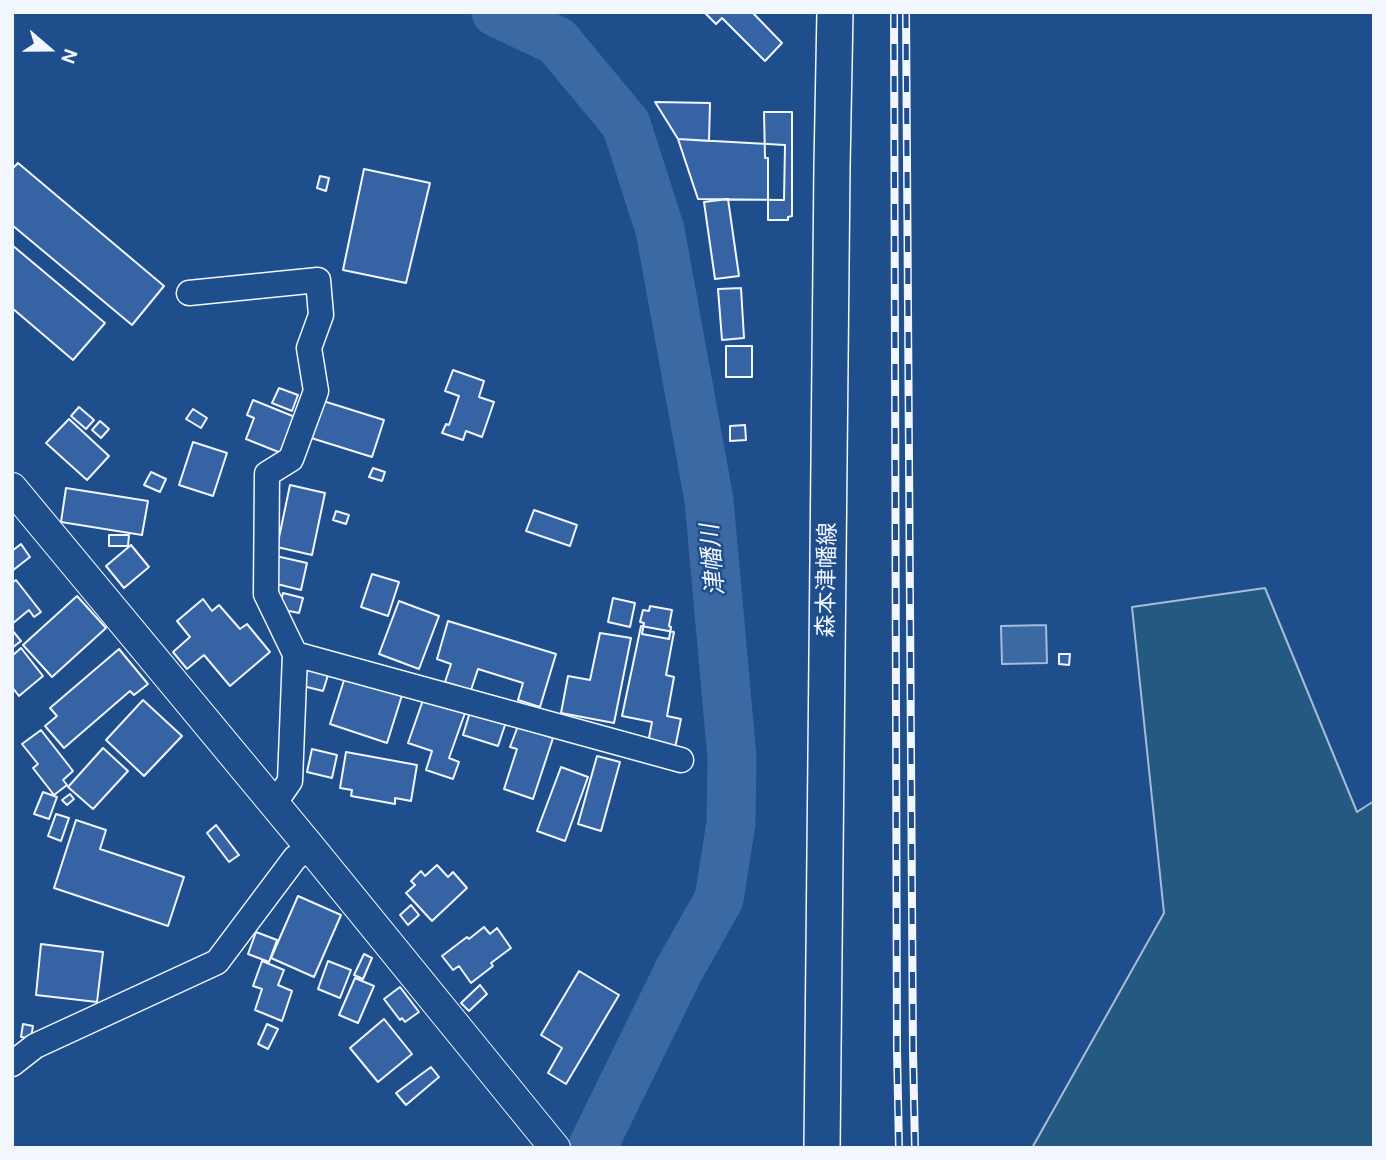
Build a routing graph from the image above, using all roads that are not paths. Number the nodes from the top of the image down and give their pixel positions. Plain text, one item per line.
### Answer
1 (835, 12) edge
2 (188, 293) dead end
3 (12, 488) edge
4 (295, 654) junction
5 (681, 760) dead end
6 (274, 804) junction
7 (310, 848) junction
8 (12, 1064) edge
9 (550, 1142) edge
10 (822, 1148) edge

1 - 10 main road, 森本津幡線
2 - 4 street
3 - 6 street
4 - 5 street
4 - 6 street
6 - 7 street
7 - 8 street
7 - 9 street

